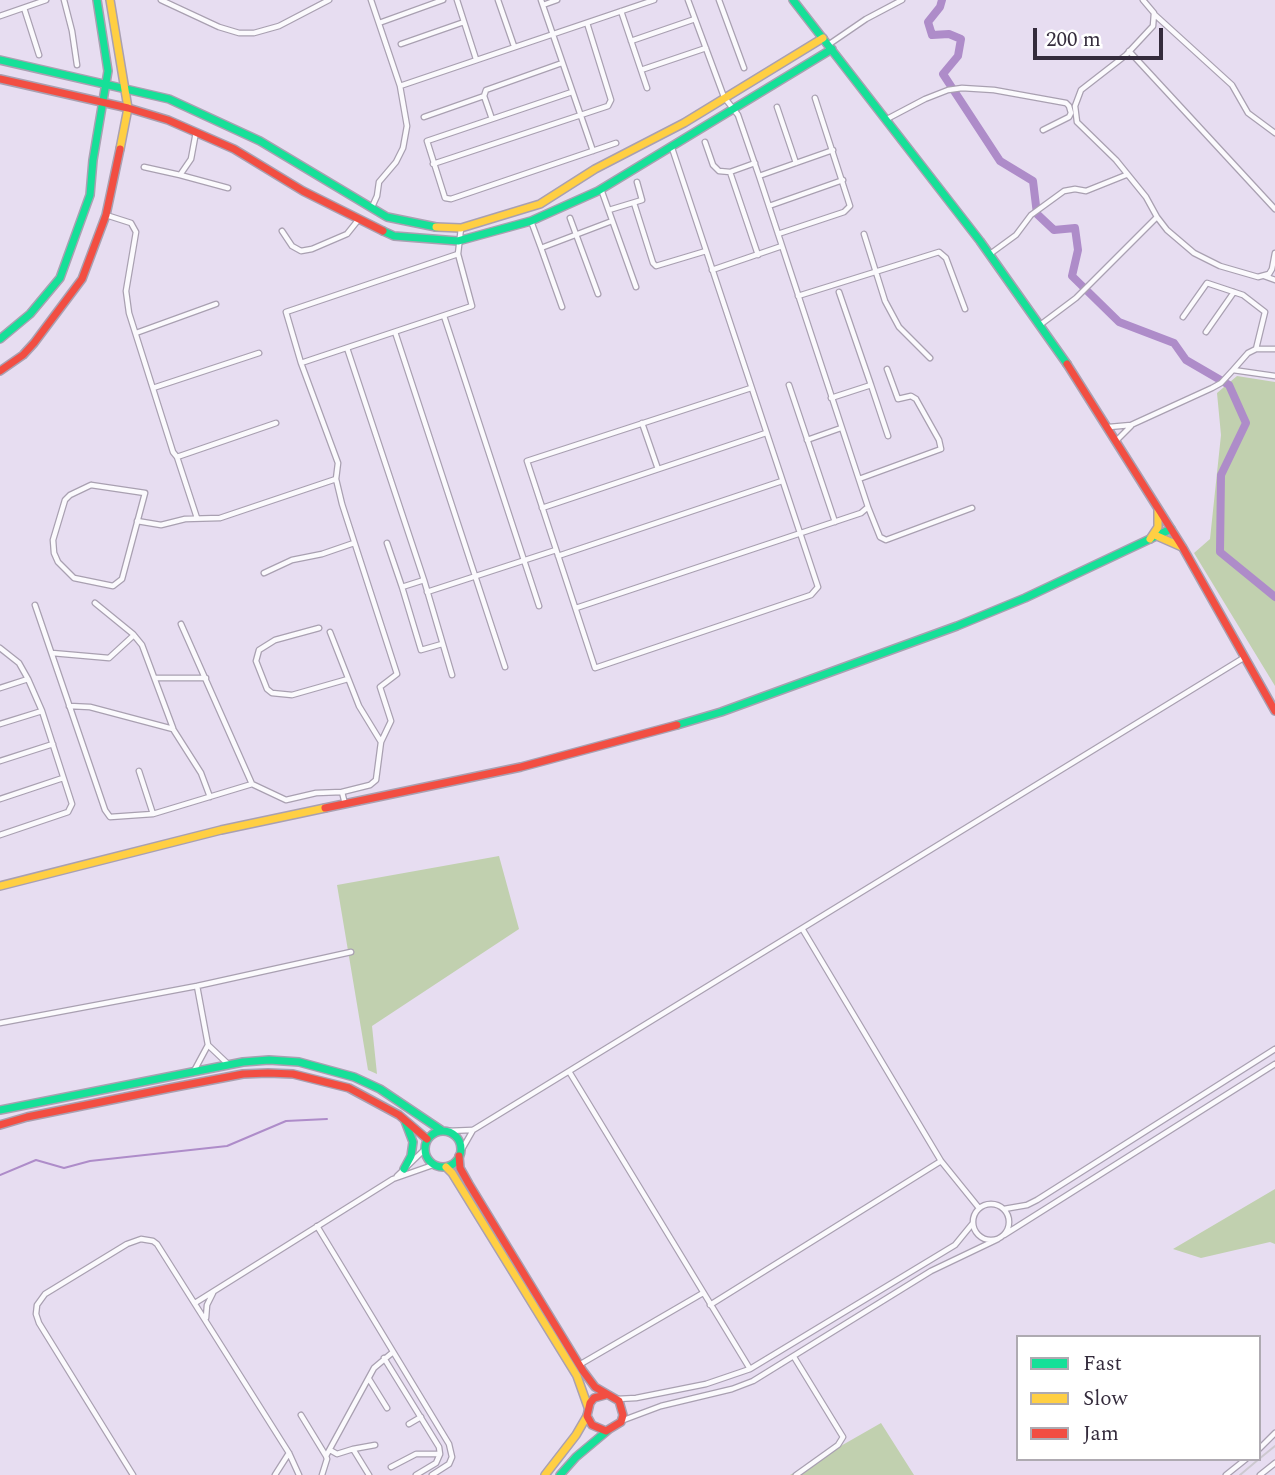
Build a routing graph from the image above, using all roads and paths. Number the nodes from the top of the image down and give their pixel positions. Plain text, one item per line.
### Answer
1 (46, 0) edge
2 (64, 0) edge
3 (97, 0) edge
4 (110, 0) edge
5 (161, 0) edge
6 (329, 0) edge
7 (371, 0) edge
8 (417, 0) edge
9 (443, 0) edge
10 (457, 0) edge
11 (498, 0) edge
12 (557, 0) edge
13 (654, 0) edge
14 (688, 0) edge
15 (719, 0) edge
16 (793, 0) edge
17 (902, 0) edge
18 (1143, 0) edge
19 (542, 2) edge
20 (24, 8) junction
21 (420, 8) junction
22 (621, 11) junction
23 (1154, 13) junction
24 (0, 16) edge
25 (695, 19) junction
26 (464, 22) junction
27 (379, 23) junction
28 (587, 23) junction
29 (552, 33) junction
30 (631, 41) junction
31 (401, 44) dead end
32 (828, 44) junction
33 (514, 47) junction
34 (706, 48) junction
35 (1129, 51) junction
36 (39, 55) dead end
37 (476, 59) junction
38 (0, 60) edge
39 (562, 63) junction
40 (76, 65) dead end
41 (744, 68) dead end
42 (642, 70) junction
43 (0, 79) edge
44 (106, 84) junction
45 (400, 86) junction
46 (124, 88) junction
47 (647, 88) dead end
48 (572, 92) junction
49 (484, 96) junction
50 (724, 97) junction
51 (815, 98) dead end
52 (104, 103) junction
53 (777, 107) dead end
54 (128, 108) junction
55 (733, 110) junction
56 (580, 115) junction
57 (424, 117) dead end
58 (492, 119) junction
59 (887, 119) junction
60 (1043, 130) dead end
61 (196, 132) junction
62 (1275, 133) edge
63 (705, 142) dead end
64 (616, 143) dead end
65 (672, 148) junction
66 (833, 150) junction
67 (593, 151) junction
68 (755, 163) junction
69 (796, 163) junction
70 (433, 164) junction
71 (144, 167) dead end
72 (730, 172) junction
73 (180, 175) junction
74 (1126, 175) junction
75 (759, 176) junction
76 (843, 180) junction
77 (637, 182) dead end
78 (228, 188) dead end
79 (601, 189) junction
80 (634, 203) junction
81 (769, 206) junction
82 (372, 208) junction
83 (1275, 209) edge
84 (609, 210) junction
85 (106, 215) junction
86 (1157, 217) junction
87 (570, 218) dead end
88 (359, 219) junction
89 (531, 221) junction
90 (612, 221) junction
91 (461, 228) junction
92 (282, 232) dead end
93 (576, 234) junction
94 (778, 234) junction
95 (864, 234) dead end
96 (458, 241) junction
97 (782, 246) junction
98 (541, 248) junction
99 (706, 251) junction
100 (1275, 253) edge
101 (458, 254) junction
102 (990, 254) junction
103 (758, 255) junction
104 (712, 270) junction
105 (877, 271) junction
106 (1264, 276) junction
107 (1275, 280) edge
108 (636, 287) dead end
109 (839, 292) dead end
110 (1234, 292) junction
111 (598, 294) dead end
112 (798, 296) junction
113 (216, 304) dead end
114 (562, 307) dead end
115 (965, 309) dead end
116 (444, 316) junction
117 (1183, 317) dead end
118 (1040, 325) junction
119 (394, 332) junction
120 (1206, 332) dead end
121 (136, 333) junction
122 (0, 339) edge
123 (347, 348) junction
124 (1255, 349) junction
125 (1275, 349) edge
126 (260, 353) dead end
127 (930, 358) dead end
128 (301, 363) junction
129 (887, 369) dead end
130 (0, 371) edge
131 (1231, 372) junction
132 (1275, 376) edge
133 (870, 385) junction
134 (789, 386) dead end
135 (153, 388) junction
136 (751, 388) junction
137 (831, 398) junction
138 (276, 423) dead end
139 (642, 423) junction
140 (1131, 425) junction
141 (841, 428) junction
142 (1109, 428) junction
143 (766, 433) junction
144 (888, 436) dead end
145 (807, 440) junction
146 (1116, 440) junction
147 (177, 457) junction
148 (658, 469) junction
149 (336, 479) junction
150 (859, 479) junction
151 (782, 481) junction
152 (868, 507) junction
153 (1157, 507) junction
154 (542, 508) junction
155 (972, 508) dead end
156 (197, 518) junction
157 (137, 521) junction
158 (835, 522) junction
159 (1171, 529) junction
160 (799, 533) junction
161 (1153, 538) junction
162 (354, 542) junction
163 (387, 543) dead end
164 (1183, 548) junction
165 (557, 553) junction
166 (524, 560) junction
167 (264, 573) dead end
168 (475, 576) junction
169 (424, 580) junction
170 (402, 587) junction
171 (427, 592) junction
172 (95, 603) dead end
173 (35, 605) dead end
174 (539, 606) dead end
175 (576, 608) junction
176 (181, 624) dead end
177 (320, 628) dead end
178 (330, 632) dead end
179 (134, 635) junction
180 (442, 644) junction
181 (0, 648) edge
182 (52, 653) junction
183 (1246, 656) junction
184 (505, 667) dead end
185 (452, 675) dead end
186 (155, 678) junction
187 (206, 678) junction
188 (28, 679) junction
189 (348, 679) junction
190 (0, 688) edge
191 (69, 706) junction
192 (1275, 711) edge
193 (42, 712) junction
194 (0, 724) edge
195 (173, 729) junction
196 (381, 743) junction
197 (53, 744) junction
198 (0, 761) edge
199 (139, 771) dead end
200 (63, 778) junction
201 (252, 784) junction
202 (342, 792) junction
203 (210, 797) junction
204 (0, 799) edge
205 (345, 804) junction
206 (153, 814) junction
207 (0, 835) edge
208 (0, 886) edge
209 (803, 930) junction
210 (351, 952) dead end
211 (197, 986) junction
212 (0, 1023) edge
213 (208, 1045) junction
214 (1275, 1049) edge
215 (1275, 1064) edge
216 (229, 1065) junction
217 (194, 1071) junction
218 (570, 1073) junction
219 (0, 1110) edge
220 (404, 1119) junction
221 (0, 1125) edge
222 (444, 1130) junction
223 (473, 1130) junction
224 (427, 1139) junction
225 (424, 1150) junction
226 (460, 1154) junction
227 (941, 1161) junction
228 (433, 1165) junction
229 (446, 1167) junction
230 (404, 1169) junction
231 (393, 1179) junction
232 (979, 1208) junction
233 (1004, 1209) junction
234 (972, 1223) junction
235 (317, 1226) junction
236 (1004, 1235) junction
237 (998, 1239) junction
238 (214, 1292) junction
239 (703, 1293) junction
240 (195, 1303) junction
241 (710, 1305) junction
242 (206, 1319) junction
243 (393, 1352) junction
244 (384, 1357) junction
245 (794, 1357) junction
246 (579, 1365) junction
247 (750, 1369) junction
248 (368, 1378) junction
249 (605, 1395) junction
250 (616, 1399) junction
251 (588, 1407) junction
252 (387, 1408) dead end
253 (301, 1415) dead end
254 (587, 1416) junction
255 (421, 1417) junction
256 (621, 1422) junction
257 (409, 1424) dead end
258 (608, 1430) junction
259 (1275, 1433) edge
260 (375, 1445) dead end
261 (1261, 1447) edge
262 (353, 1449) junction
263 (330, 1450) junction
264 (289, 1453) junction
265 (440, 1454) junction
266 (326, 1456) junction
267 (1244, 1461) edge
268 (1275, 1463) edge
269 (391, 1467) dead end
270 (133, 1475) edge
271 (276, 1475) edge
272 (299, 1475) edge
273 (322, 1475) edge
274 (369, 1475) edge
275 (416, 1475) edge
276 (432, 1475) edge
277 (545, 1475) edge
278 (560, 1475) edge
279 (796, 1475) edge
280 (1226, 1475) edge
281 (1260, 1475) edge

1 - 20 street
2 - 40 street
3 - 44 street
4 - 46 street
5 - 6 street
7 - 27 street
8 - 21 street
9 - 21 street
10 - 26 street
11 - 33 street
12 - 19 street
13 - 22 street
14 - 25 street
15 - 41 street
16 - 32 street
17 - 32 street
18 - 23 street
19 - 29 street
20 - 24 street
20 - 36 street
21 - 27 street
22 - 28 street
22 - 30 street
23 - 35 street
23 - 62 street
25 - 30 street
25 - 34 street
26 - 31 street
26 - 37 street
27 - 45 street
28 - 29 street
28 - 56 street
29 - 33 street
29 - 39 street
30 - 42 street
32 - 50 street
32 - 55 street
32 - 59 street
33 - 37 street
34 - 42 street
34 - 50 street
35 - 74 street
35 - 83 street
37 - 45 street
38 - 44 street
39 - 48 street
39 - 49 street
42 - 47 street
43 - 52 street
44 - 46 street
44 - 52 street
45 - 82 street
46 - 54 street
46 - 82 street
48 - 56 street
48 - 58 street
49 - 57 street
49 - 58 street
50 - 55 street
50 - 91 street
51 - 66 street
52 - 54 street
52 - 122 street
53 - 69 street
54 - 61 street
54 - 85 street
55 - 65 street
55 - 68 street
56 - 67 street
56 - 70 street
58 - 70 street
59 - 60 street
59 - 102 street
61 - 73 street
61 - 88 street
63 - 72 street
64 - 67 street
65 - 79 street
65 - 99 street
66 - 69 street
66 - 76 street
67 - 70 street
68 - 72 street
68 - 75 street
69 - 75 street
71 - 73 street
72 - 103 street
73 - 78 street
74 - 86 street
74 - 102 street
75 - 81 street
76 - 81 street
76 - 94 street
77 - 80 street
79 - 84 street
79 - 89 street
80 - 84 street
80 - 99 street
81 - 94 street
82 - 91 street
84 - 90 street
85 - 121 street
85 - 130 street
86 - 106 street
86 - 118 street
87 - 93 street
88 - 92 street
88 - 96 street
89 - 96 street
89 - 98 street
90 - 93 street
90 - 108 street
91 - 96 street
93 - 98 street
93 - 111 street
94 - 97 street
95 - 105 street
96 - 101 street
97 - 103 street
97 - 112 street
98 - 114 street
99 - 104 street
100 - 106 street
101 - 116 street
101 - 128 street
102 - 118 street
103 - 104 street
104 - 136 street
105 - 112 street
105 - 115 street
105 - 127 street
106 - 107 street
109 - 133 street
110 - 117 street
110 - 120 street
110 - 124 street
112 - 137 street
113 - 121 street
116 - 119 street
116 - 166 street
118 - 142 street
119 - 123 street
119 - 168 street
121 - 135 street
123 - 128 street
123 - 169 street
124 - 125 street
124 - 131 street
126 - 135 street
128 - 149 street
129 - 150 street
131 - 132 street
131 - 140 street
133 - 137 street
133 - 144 street
134 - 145 street
135 - 147 street
136 - 139 street
136 - 143 street
137 - 141 street
138 - 147 street
139 - 148 street
139 - 154 street
140 - 142 street
140 - 146 street
141 - 145 street
141 - 150 street
142 - 146 street
143 - 148 street
143 - 151 street
145 - 158 street
146 - 153 street
147 - 156 street
148 - 154 street
149 - 156 street
149 - 162 street
150 - 152 street
151 - 160 street
151 - 165 street
152 - 155 street
152 - 158 street
153 - 159 street
153 - 161 street
154 - 165 street
156 - 157 street
157 - 157 street
158 - 160 street
159 - 161 street
159 - 164 street
160 - 175 street
160 - 175 street
161 - 164 street
161 - 205 street
162 - 167 street
162 - 196 street
163 - 170 street
164 - 183 street
165 - 166 street
165 - 175 street
166 - 168 street
166 - 174 street
168 - 171 street
168 - 184 street
169 - 170 street
169 - 171 street
170 - 180 street
171 - 180 street
172 - 179 street
173 - 182 street
176 - 187 street
177 - 189 street
178 - 189 street
179 - 182 street
179 - 186 street
180 - 185 street
181 - 188 street
182 - 191 street
183 - 192 street
183 - 209 street
186 - 187 street
186 - 195 street
187 - 201 street
188 - 190 street
188 - 193 street
189 - 196 street
191 - 195 street
191 - 206 street
193 - 194 street
193 - 197 street
195 - 203 street
196 - 202 street
197 - 198 street
197 - 200 street
199 - 206 street
200 - 204 street
200 - 207 street
201 - 202 street
201 - 203 street
202 - 205 street
203 - 206 street
205 - 208 street
209 - 218 street
209 - 227 street
210 - 211 street
211 - 212 street
211 - 213 street
213 - 216 street
213 - 217 street
214 - 233 street
215 - 236 street
216 - 217 street
216 - 222 street
217 - 219 street
218 - 223 street
218 - 239 street
220 - 221 street
220 - 224 street
220 - 230 street
222 - 223 street
222 - 224 street
222 - 226 street
223 - 226 street
224 - 225 street
225 - 228 street
225 - 230 street
226 - 229 street
226 - 246 street
227 - 232 street
227 - 241 street
228 - 229 street
228 - 231 street
229 - 251 street
230 - 231 street
231 - 235 street
232 - 233 street
232 - 234 street
233 - 236 street
234 - 237 street
234 - 247 street
235 - 238 street
235 - 243 street
236 - 237 street
237 - 245 street
238 - 240 street
238 - 242 street
239 - 241 street
239 - 246 street
240 - 242 street
240 - 270 street
241 - 247 street
242 - 264 street
243 - 244 street
243 - 276 street
244 - 248 street
244 - 255 street
245 - 256 street
245 - 279 street
246 - 249 street
247 - 250 street
248 - 252 street
248 - 263 street
249 - 250 street
249 - 251 street
250 - 256 street
251 - 254 street
253 - 266 street
254 - 258 street
254 - 277 street
255 - 257 street
255 - 265 street
256 - 258 street
258 - 278 street
259 - 261 street
260 - 262 street
262 - 263 street
262 - 274 street
263 - 266 street
264 - 271 street
264 - 272 street
265 - 269 street
265 - 275 street
266 - 273 street
267 - 280 street
268 - 281 street

